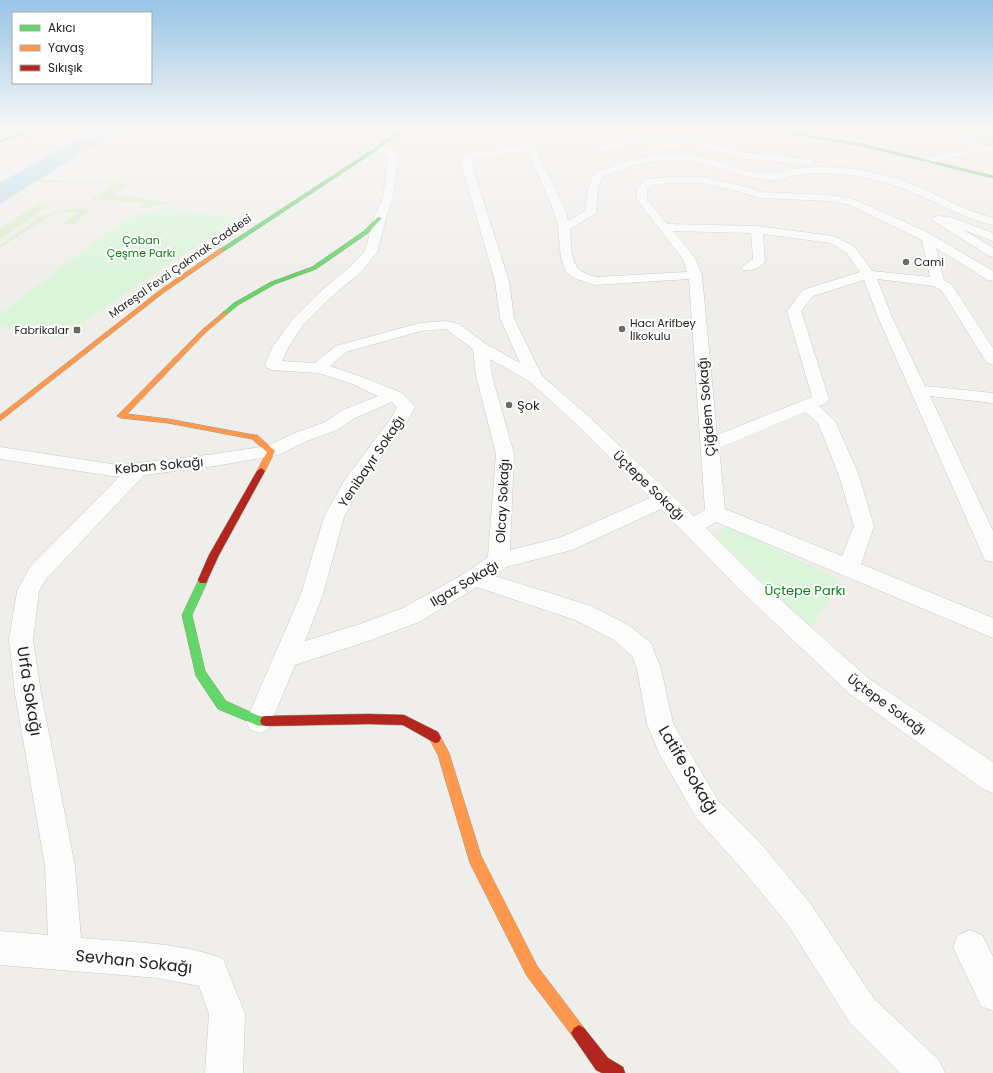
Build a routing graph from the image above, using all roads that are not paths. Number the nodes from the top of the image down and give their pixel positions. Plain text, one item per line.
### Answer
1 (319, 178) edge
2 (331, 178) edge
3 (390, 178) edge
4 (471, 178) edge
5 (545, 178) edge
6 (597, 178) edge
7 (880, 178) edge
8 (900, 178) edge
9 (942, 192) dead end
10 (380, 218) junction
11 (993, 222) edge
12 (564, 227) junction
13 (665, 227) junction
14 (757, 230) junction
15 (993, 237) edge
16 (928, 239) junction
17 (993, 253) edge
18 (748, 267) dead end
19 (868, 274) junction
20 (695, 275) junction
21 (993, 277) edge
22 (938, 282) junction
23 (147, 291) dead end
24 (481, 347) junction
25 (993, 360) edge
26 (319, 368) junction
27 (535, 378) junction
28 (918, 390) junction
29 (392, 396) junction
30 (993, 398) edge
31 (807, 405) junction
32 (0, 419) edge
33 (710, 445) junction
34 (270, 451) junction
35 (0, 453) edge
36 (138, 469) junction
37 (664, 500) junction
38 (715, 513) junction
39 (692, 527) junction
40 (993, 554) edge
41 (499, 562) junction
42 (849, 567) junction
43 (475, 578) junction
44 (993, 628) edge
45 (286, 657) junction
46 (259, 720) junction
47 (993, 779) edge
48 (970, 947) dead end
49 (0, 948) edge
50 (66, 954) junction
51 (993, 994) edge
52 (224, 1073) edge
53 (617, 1073) edge
54 (926, 1073) edge

1 - 23 main road, Mareşal Fevzi Çakmak Caddesi
2 - 32 main road, Mareşal Fevzi Çakmak Caddesi
3 - 10 street, Yenibayır Sokağı
4 - 27 street, Üçtepe Sokağı
5 - 12 street
6 - 12 street
7 - 11 street
8 - 9 street
10 - 26 street, Yenibayır Sokağı
10 - 34 main road
12 - 20 street
13 - 14 street
13 - 16 street, Çiğdem Sokağı
13 - 20 street, Çiğdem Sokağı
14 - 18 street
14 - 19 street
15 - 17 street
16 - 21 street, Çiğdem Sokağı
16 - 22 street
19 - 22 street
19 - 28 street
19 - 31 street
20 - 33 street, Çiğdem Sokağı
22 - 25 street
24 - 26 street
24 - 27 street
24 - 41 street, Olcay Sokağı
26 - 29 street, Yenibayır Sokağı
27 - 37 street, Üçtepe Sokağı
28 - 30 street
28 - 40 street
29 - 34 street, Keban Sokağı
29 - 45 street, Yenibayır Sokağı
31 - 33 street
31 - 42 street
33 - 38 street, Çiğdem Sokağı
34 - 36 street, Keban Sokağı
34 - 46 main road
35 - 36 street, Keban Sokağı
36 - 50 street, Urfa Sokağı
37 - 39 street, Üçtepe Sokağı
37 - 41 street, Ilgaz Sokağı
38 - 39 street
38 - 42 street
39 - 47 street, Üçtepe Sokağı
41 - 43 street, Ilgaz Sokağı
42 - 44 street
43 - 45 street, Ilgaz Sokağı
43 - 54 street, Latife Sokağı
45 - 46 street, Yenibayır Sokağı
46 - 53 main road
48 - 51 street
49 - 50 street, Sevhan Sokağı
50 - 52 street, Sevhan Sokağı

